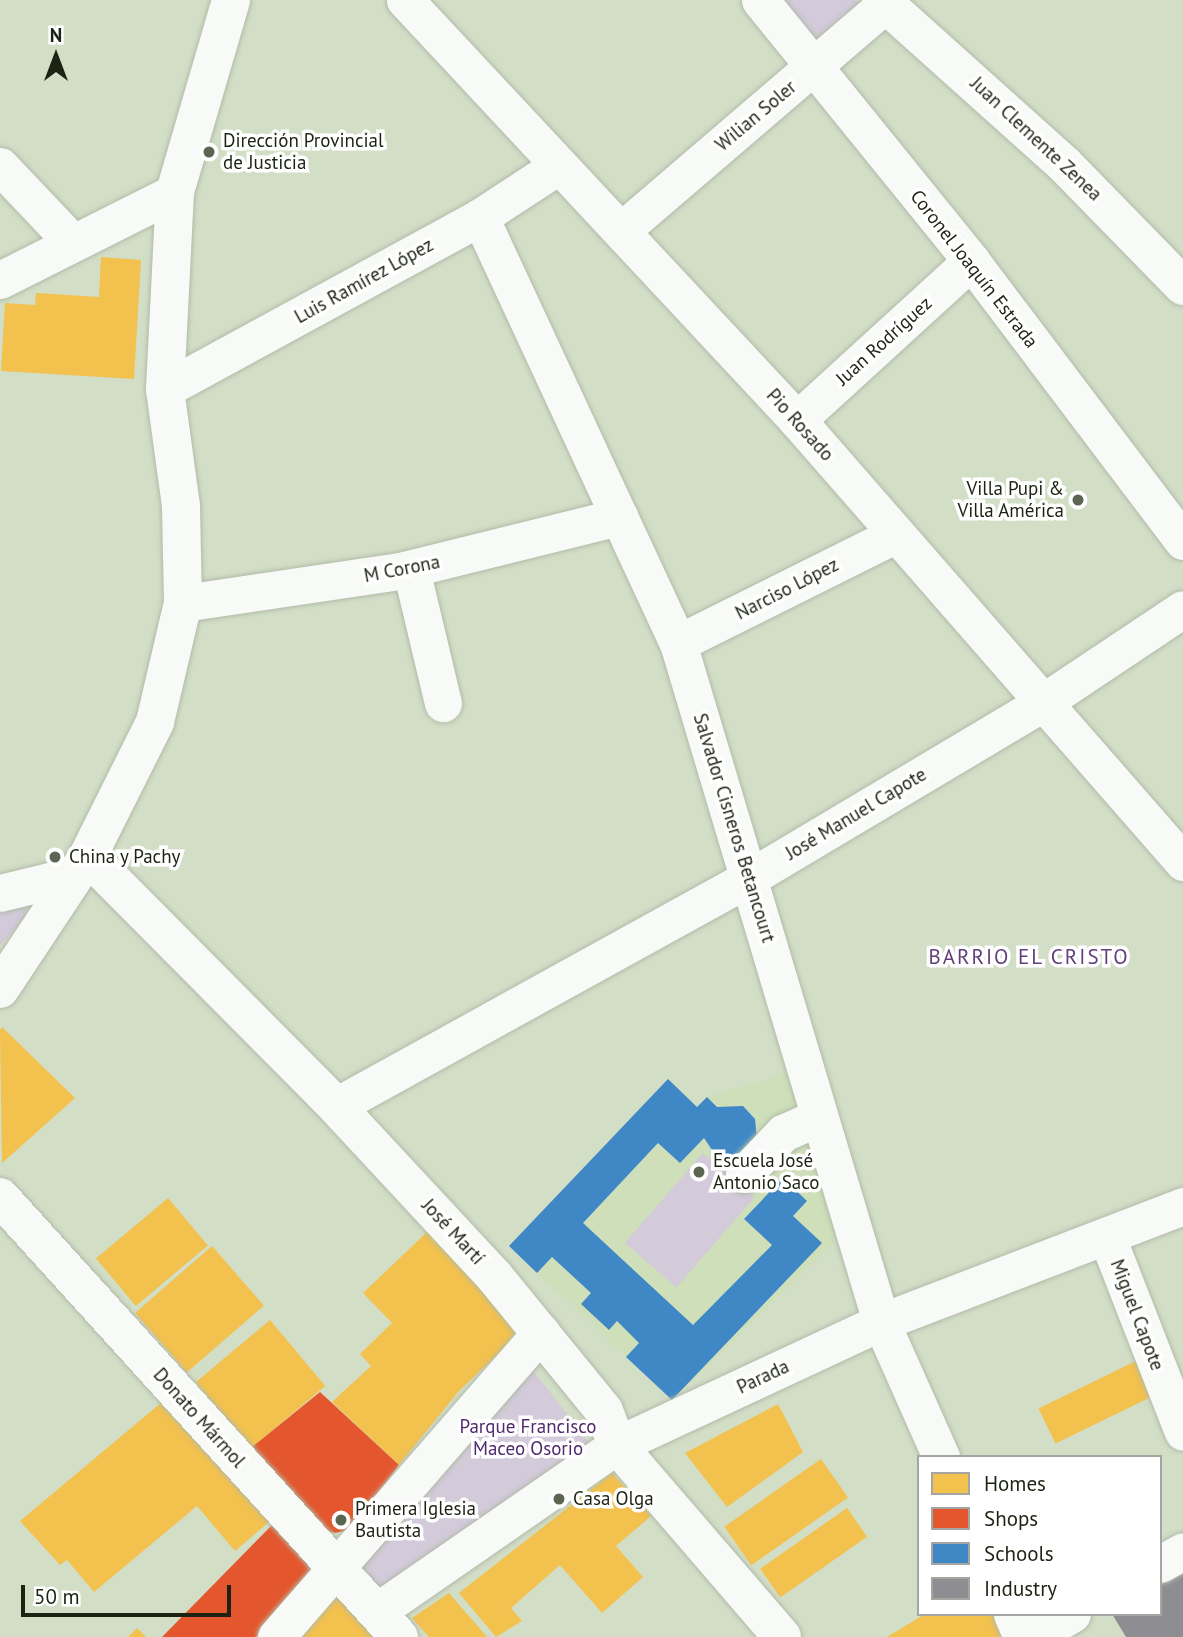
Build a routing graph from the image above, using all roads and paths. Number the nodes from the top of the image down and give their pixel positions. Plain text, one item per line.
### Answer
1 (231, 0) edge
2 (405, 0) edge
3 (761, 0) edge
4 (886, 1) edge
5 (814, 67) junction
6 (0, 166) edge
7 (558, 166) junction
8 (175, 192) junction
9 (480, 217) junction
10 (622, 230) junction
11 (72, 242) junction
12 (971, 261) junction
13 (0, 280) edge
14 (1183, 286) edge
15 (165, 389) junction
16 (797, 420) junction
17 (619, 517) junction
18 (895, 535) junction
19 (1183, 541) edge
20 (411, 569) junction
21 (183, 603) junction
22 (1183, 609) edge
23 (678, 643) junction
24 (443, 703) dead end
25 (1042, 703) junction
26 (1183, 862) edge
27 (81, 865) junction
28 (749, 878) junction
29 (0, 893) edge
30 (0, 989) edge
31 (336, 1105) junction
32 (819, 1117) junction
33 (744, 1174) dead end
34 (0, 1198) edge
35 (1183, 1206) edge
36 (1107, 1237) junction
37 (881, 1322) junction
38 (541, 1332) junction
39 (1183, 1432) edge
40 (617, 1445) junction
41 (940, 1455) edge
42 (1183, 1551) edge
43 (1162, 1563) edge
44 (337, 1570) junction
45 (1013, 1616) edge
46 (1069, 1616) edge
47 (388, 1624) edge
48 (276, 1637) edge
49 (782, 1637) edge
50 (1022, 1637) edge
51 (1032, 1637) edge

1 - 8 main road
2 - 7 street, Pio Rosado
3 - 5 street, Coronel Joaquín Estrada
4 - 5 street, Wilian Soler
4 - 14 main road, Juan Clemente Zenea
5 - 10 street, Wilian Soler
5 - 12 street, Coronel Joaquín Estrada
6 - 11 street
7 - 9 street, Luis Ramírez López
7 - 10 street, Pio Rosado
8 - 11 street
8 - 15 main road
9 - 15 street, Luis Ramírez López
9 - 17 street, Salvador Cisneros Betancourt
10 - 16 street, Pio Rosado
11 - 13 street
12 - 16 street, Juan Rodríguez
12 - 19 street, Coronel Joaquín Estrada
15 - 21 main road
16 - 18 street, Pio Rosado
17 - 20 street, M Corona
17 - 23 street, Salvador Cisneros Betancourt
18 - 23 street, Narciso López
18 - 25 street, Pio Rosado
20 - 21 street, M Corona
20 - 24 street
21 - 27 main road
22 - 25 street, José Manuel Capote
23 - 28 street, Salvador Cisneros Betancourt
25 - 26 street, Pio Rosado
25 - 28 street, José Manuel Capote
27 - 29 street
27 - 30 main road
27 - 31 main road, José Martí
28 - 31 street, José Manuel Capote
28 - 32 street, Salvador Cisneros Betancourt
31 - 38 main road, José Martí
32 - 33 street
32 - 37 street, Salvador Cisneros Betancourt
34 - 44 main road, Donato Mármol
35 - 36 street, Parada
36 - 37 street, Parada
36 - 39 street, Miguel Capote
37 - 40 street, Parada
37 - 41 street, Salvador Cisneros Betancourt
38 - 40 main road, José Martí
38 - 44 street
40 - 47 street, Parada
40 - 49 main road, José Martí
42 - 43 street
44 - 47 main road, Donato Mármol
44 - 48 street
45 - 50 street
46 - 51 street

